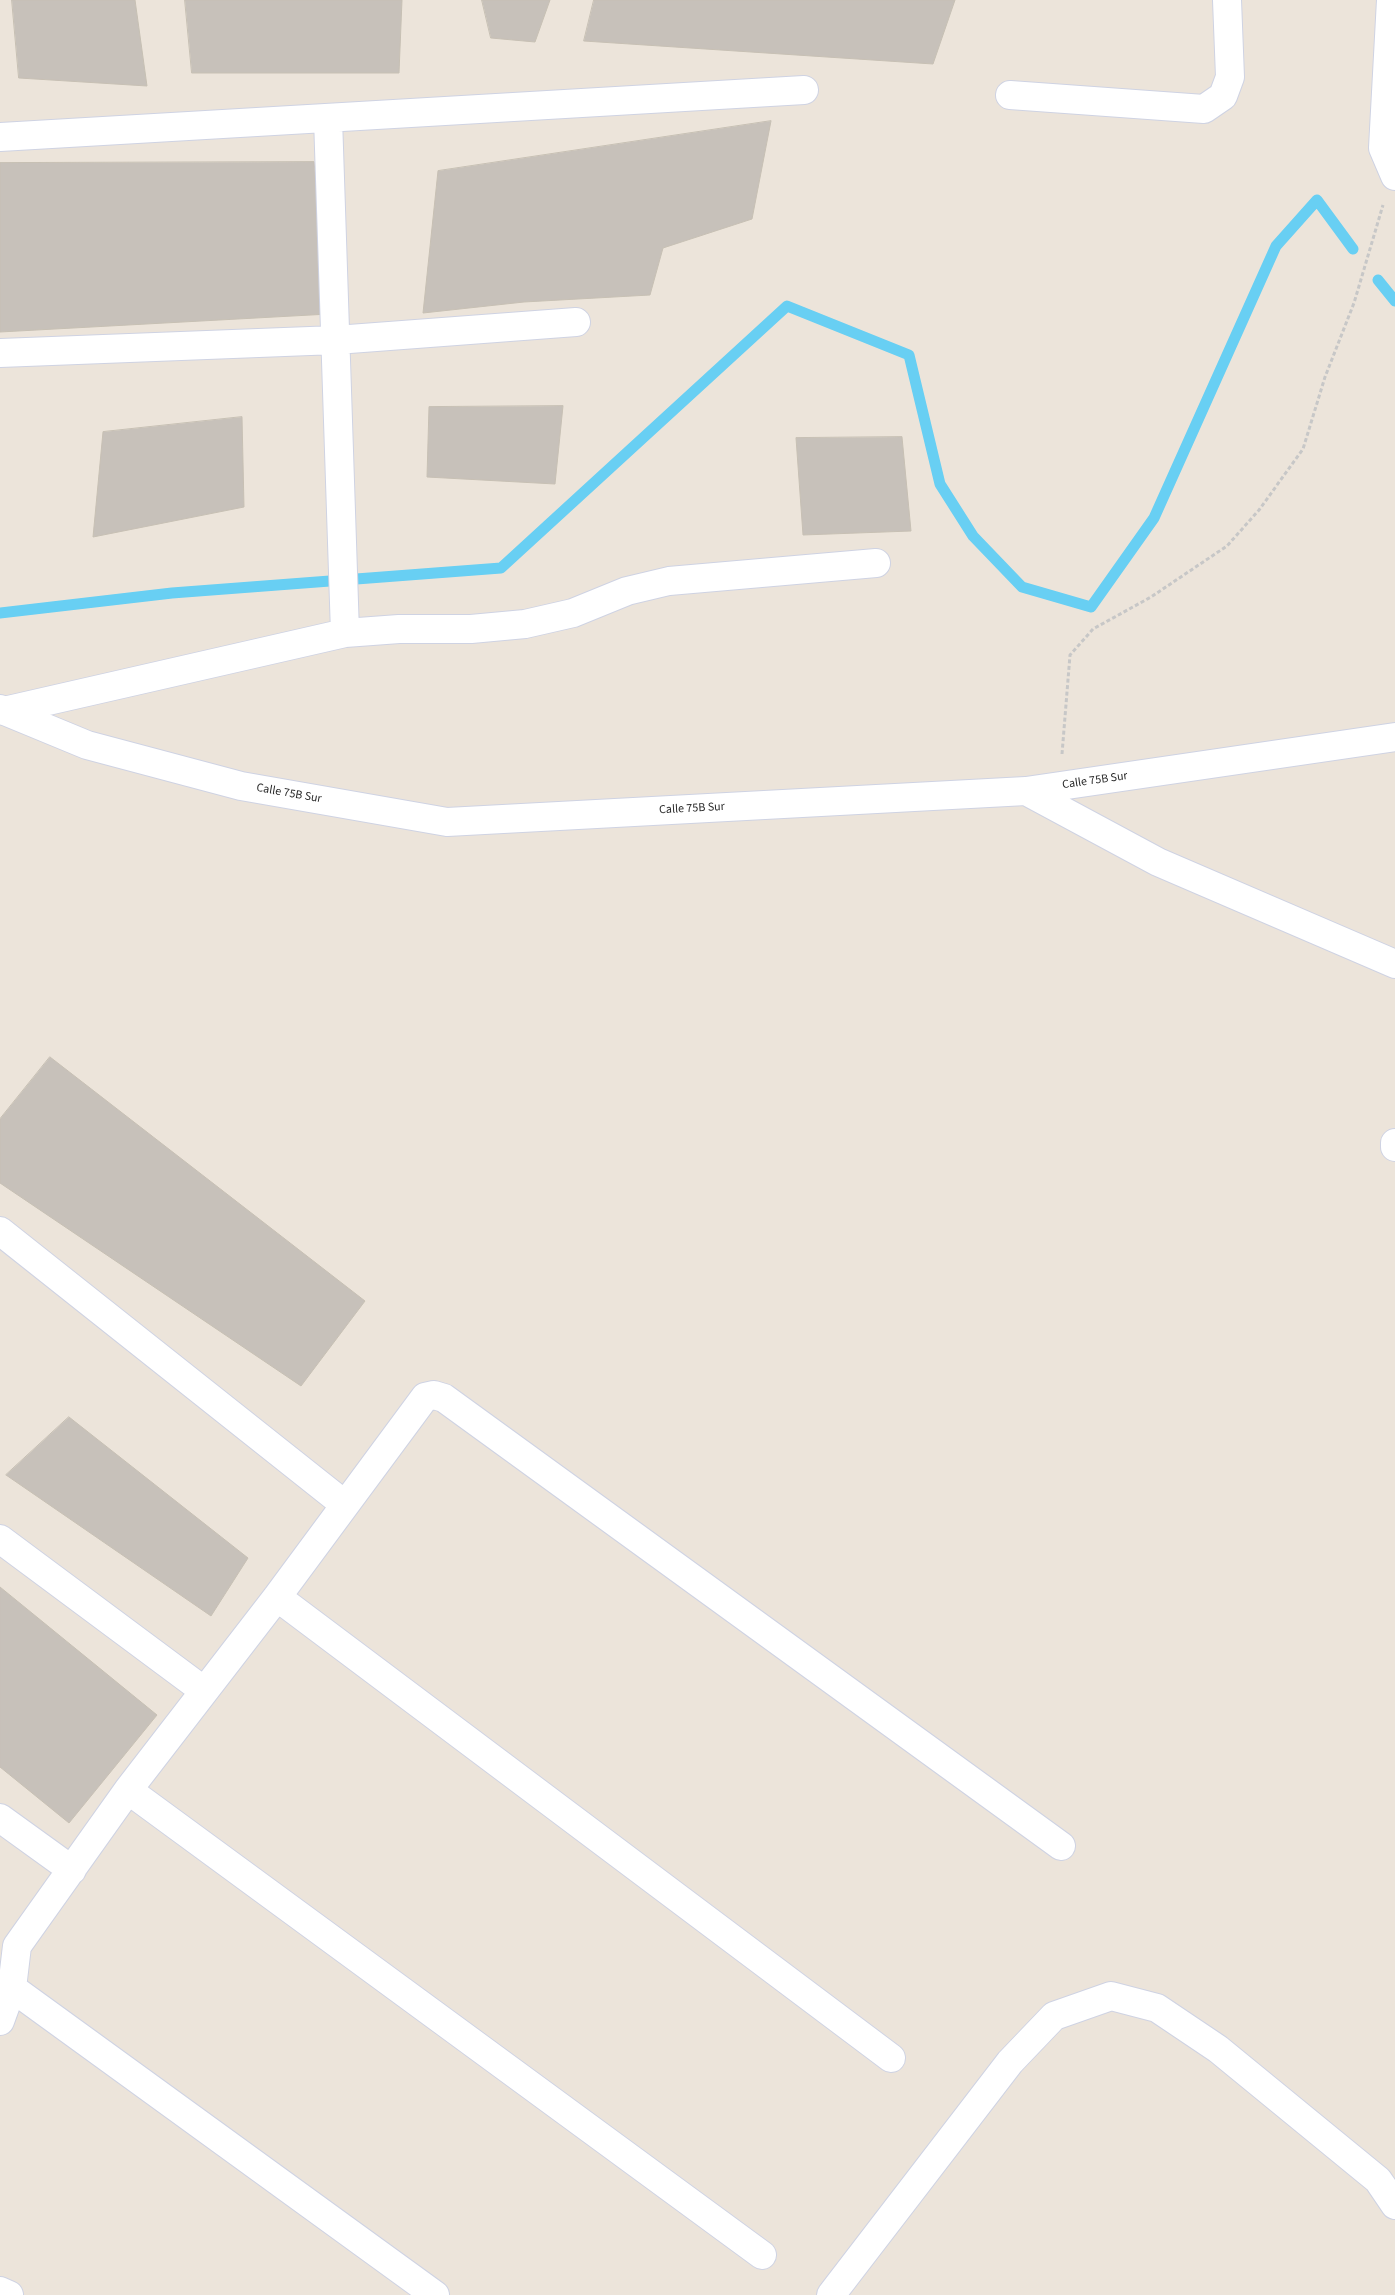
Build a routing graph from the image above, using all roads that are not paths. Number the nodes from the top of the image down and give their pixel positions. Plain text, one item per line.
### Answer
1 (1227, 0) edge
2 (1391, 0) edge
3 (804, 90) dead end
4 (1010, 95) dead end
5 (328, 118) junction
6 (0, 137) edge
7 (1390, 188) edge
8 (576, 322) dead end
9 (336, 340) junction
10 (0, 353) edge
11 (876, 563) dead end
12 (345, 633) junction
13 (2, 710) edge
14 (1395, 737) edge
15 (1026, 791) junction
16 (1395, 964) edge
17 (0, 1231) edge
18 (344, 1504) junction
19 (0, 1539) edge
20 (277, 1597) junction
21 (203, 1690) junction
22 (128, 1790) junction
23 (0, 1818) edge
24 (1061, 1846) dead end
25 (72, 1870) junction
26 (9, 1950) edge
27 (12, 1988) junction
28 (0, 2021) edge
29 (891, 2058) dead end
30 (1395, 2205) edge
31 (762, 2255) dead end
32 (0, 2291) edge
33 (9, 2295) edge
34 (435, 2295) edge
35 (831, 2295) edge

1 - 4 street
2 - 7 street
3 - 5 street
5 - 6 street
5 - 9 street
8 - 9 street
9 - 10 street
9 - 12 street
11 - 12 street
12 - 13 street
13 - 15 street, Calle 75B Sur
14 - 15 street, Calle 75B Sur
15 - 16 street
17 - 18 street
18 - 20 street
18 - 24 street
19 - 21 street
20 - 21 street
20 - 29 street
21 - 22 street
22 - 25 street
22 - 31 street
23 - 25 street
25 - 26 street
26 - 27 street
27 - 28 street
27 - 34 street
30 - 35 street
32 - 33 street

